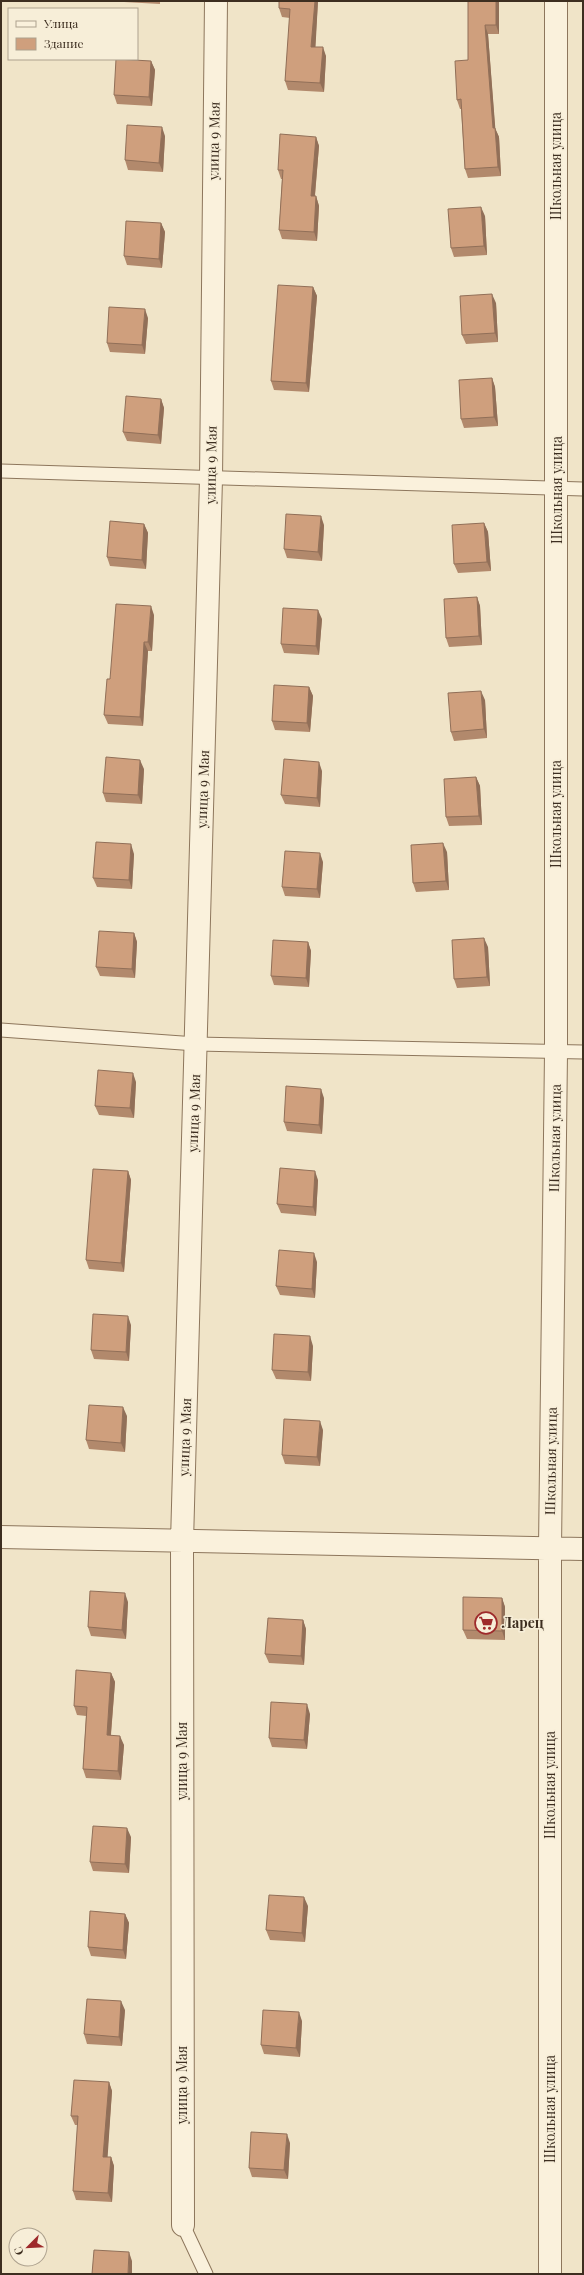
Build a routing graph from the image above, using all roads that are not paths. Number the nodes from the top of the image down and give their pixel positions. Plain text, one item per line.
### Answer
1 (216, 1) edge
2 (556, 1) edge
3 (1, 471) edge
4 (211, 479) junction
5 (557, 488) junction
6 (583, 489) edge
7 (1, 1030) edge
8 (196, 1044) junction
9 (583, 1052) edge
10 (556, 1053) junction
11 (1, 1537) edge
12 (182, 1542) junction
13 (550, 1548) junction
14 (583, 1549) edge
15 (183, 2225) joint
16 (206, 2274) edge
17 (550, 2274) edge

1 - 4 street, улица 9 Мая
2 - 5 street, Школьная улица
3 - 4 lane
4 - 5 lane
4 - 8 street, улица 9 Мая
5 - 6 lane
5 - 10 street, Школьная улица
7 - 8 lane
8 - 10 lane
8 - 12 street, улица 9 Мая
9 - 10 lane
10 - 13 street, Школьная улица
11 - 12 street
12 - 13 street
12 - 15 street, улица 9 Мая
13 - 14 street
13 - 17 street, Школьная улица
15 - 16 lane

